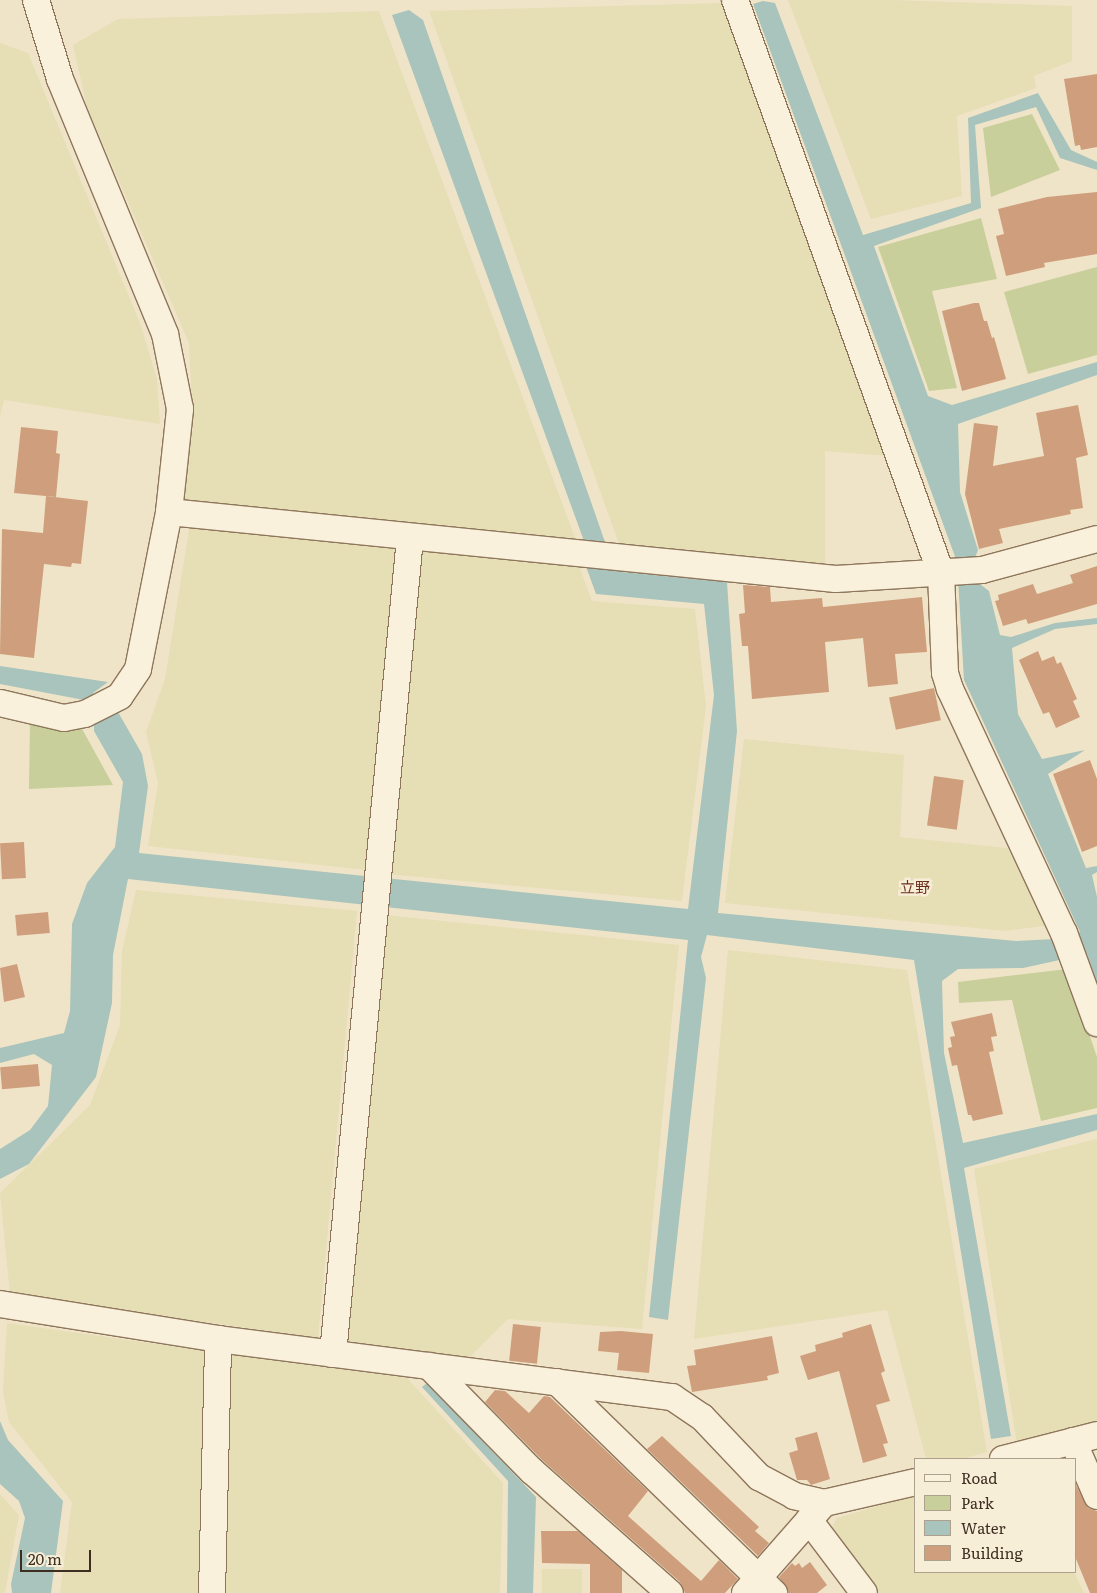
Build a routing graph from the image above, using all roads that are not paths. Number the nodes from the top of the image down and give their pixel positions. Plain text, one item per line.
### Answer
1 (36, 0) edge
2 (735, 0) edge
3 (169, 512) junction
4 (410, 538) junction
5 (1097, 539) edge
6 (942, 573) junction
7 (0, 703) edge
8 (1097, 1023) edge
9 (0, 1304) edge
10 (218, 1339) junction
11 (333, 1354) junction
12 (429, 1366) junction
13 (557, 1382) junction
14 (1085, 1438) edge
15 (1007, 1458) edge
16 (914, 1483) edge
17 (1097, 1496) edge
18 (817, 1511) junction
19 (760, 1588) edge
20 (212, 1593) edge
21 (670, 1593) edge
22 (864, 1593) edge

1 - 3 street
2 - 6 street
3 - 4 street
3 - 7 street
4 - 6 street
4 - 11 street
5 - 6 street
6 - 8 street
9 - 10 street
10 - 11 street
10 - 20 street
11 - 12 street
12 - 13 street
12 - 21 street
13 - 18 street
13 - 19 street
14 - 15 street
14 - 17 street
16 - 18 street
18 - 19 street
18 - 22 street

